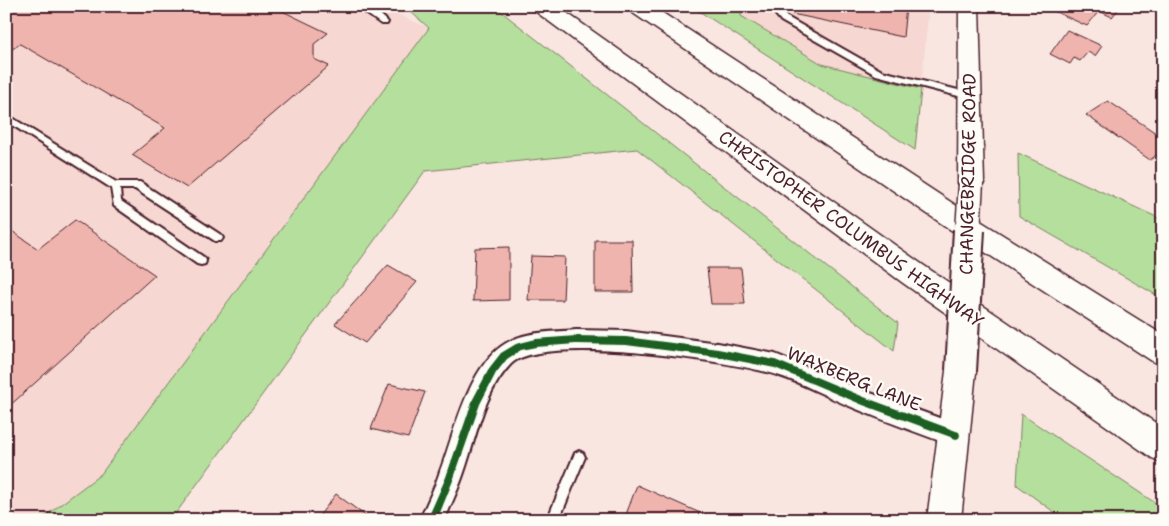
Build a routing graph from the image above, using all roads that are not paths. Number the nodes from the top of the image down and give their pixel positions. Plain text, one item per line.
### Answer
1 (360, 6) edge
2 (542, 6) edge
3 (636, 6) edge
4 (777, 6) edge
5 (969, 6) edge
6 (384, 22) dead end
7 (970, 96) junction
8 (6, 117) edge
9 (115, 186) junction
10 (218, 238) dead end
11 (200, 260) dead end
12 (1163, 352) edge
13 (956, 435) junction
14 (1163, 447) edge
15 (579, 457) dead end
16 (432, 520) edge
17 (553, 520) edge
18 (944, 520) edge

1 - 6 lane
2 - 14 main road, CHRISTOPHER COLUMBUS HIGHWAY
3 - 12 main road
4 - 7 lane
5 - 7 main road, CHANGEBRIDGE ROAD
7 - 13 main road, CHANGEBRIDGE ROAD, bridge
8 - 9 lane
9 - 10 lane
9 - 11 lane
13 - 16 street, WAXBERG LANE
13 - 18 main road, CHANGEBRIDGE ROAD
15 - 17 lane

